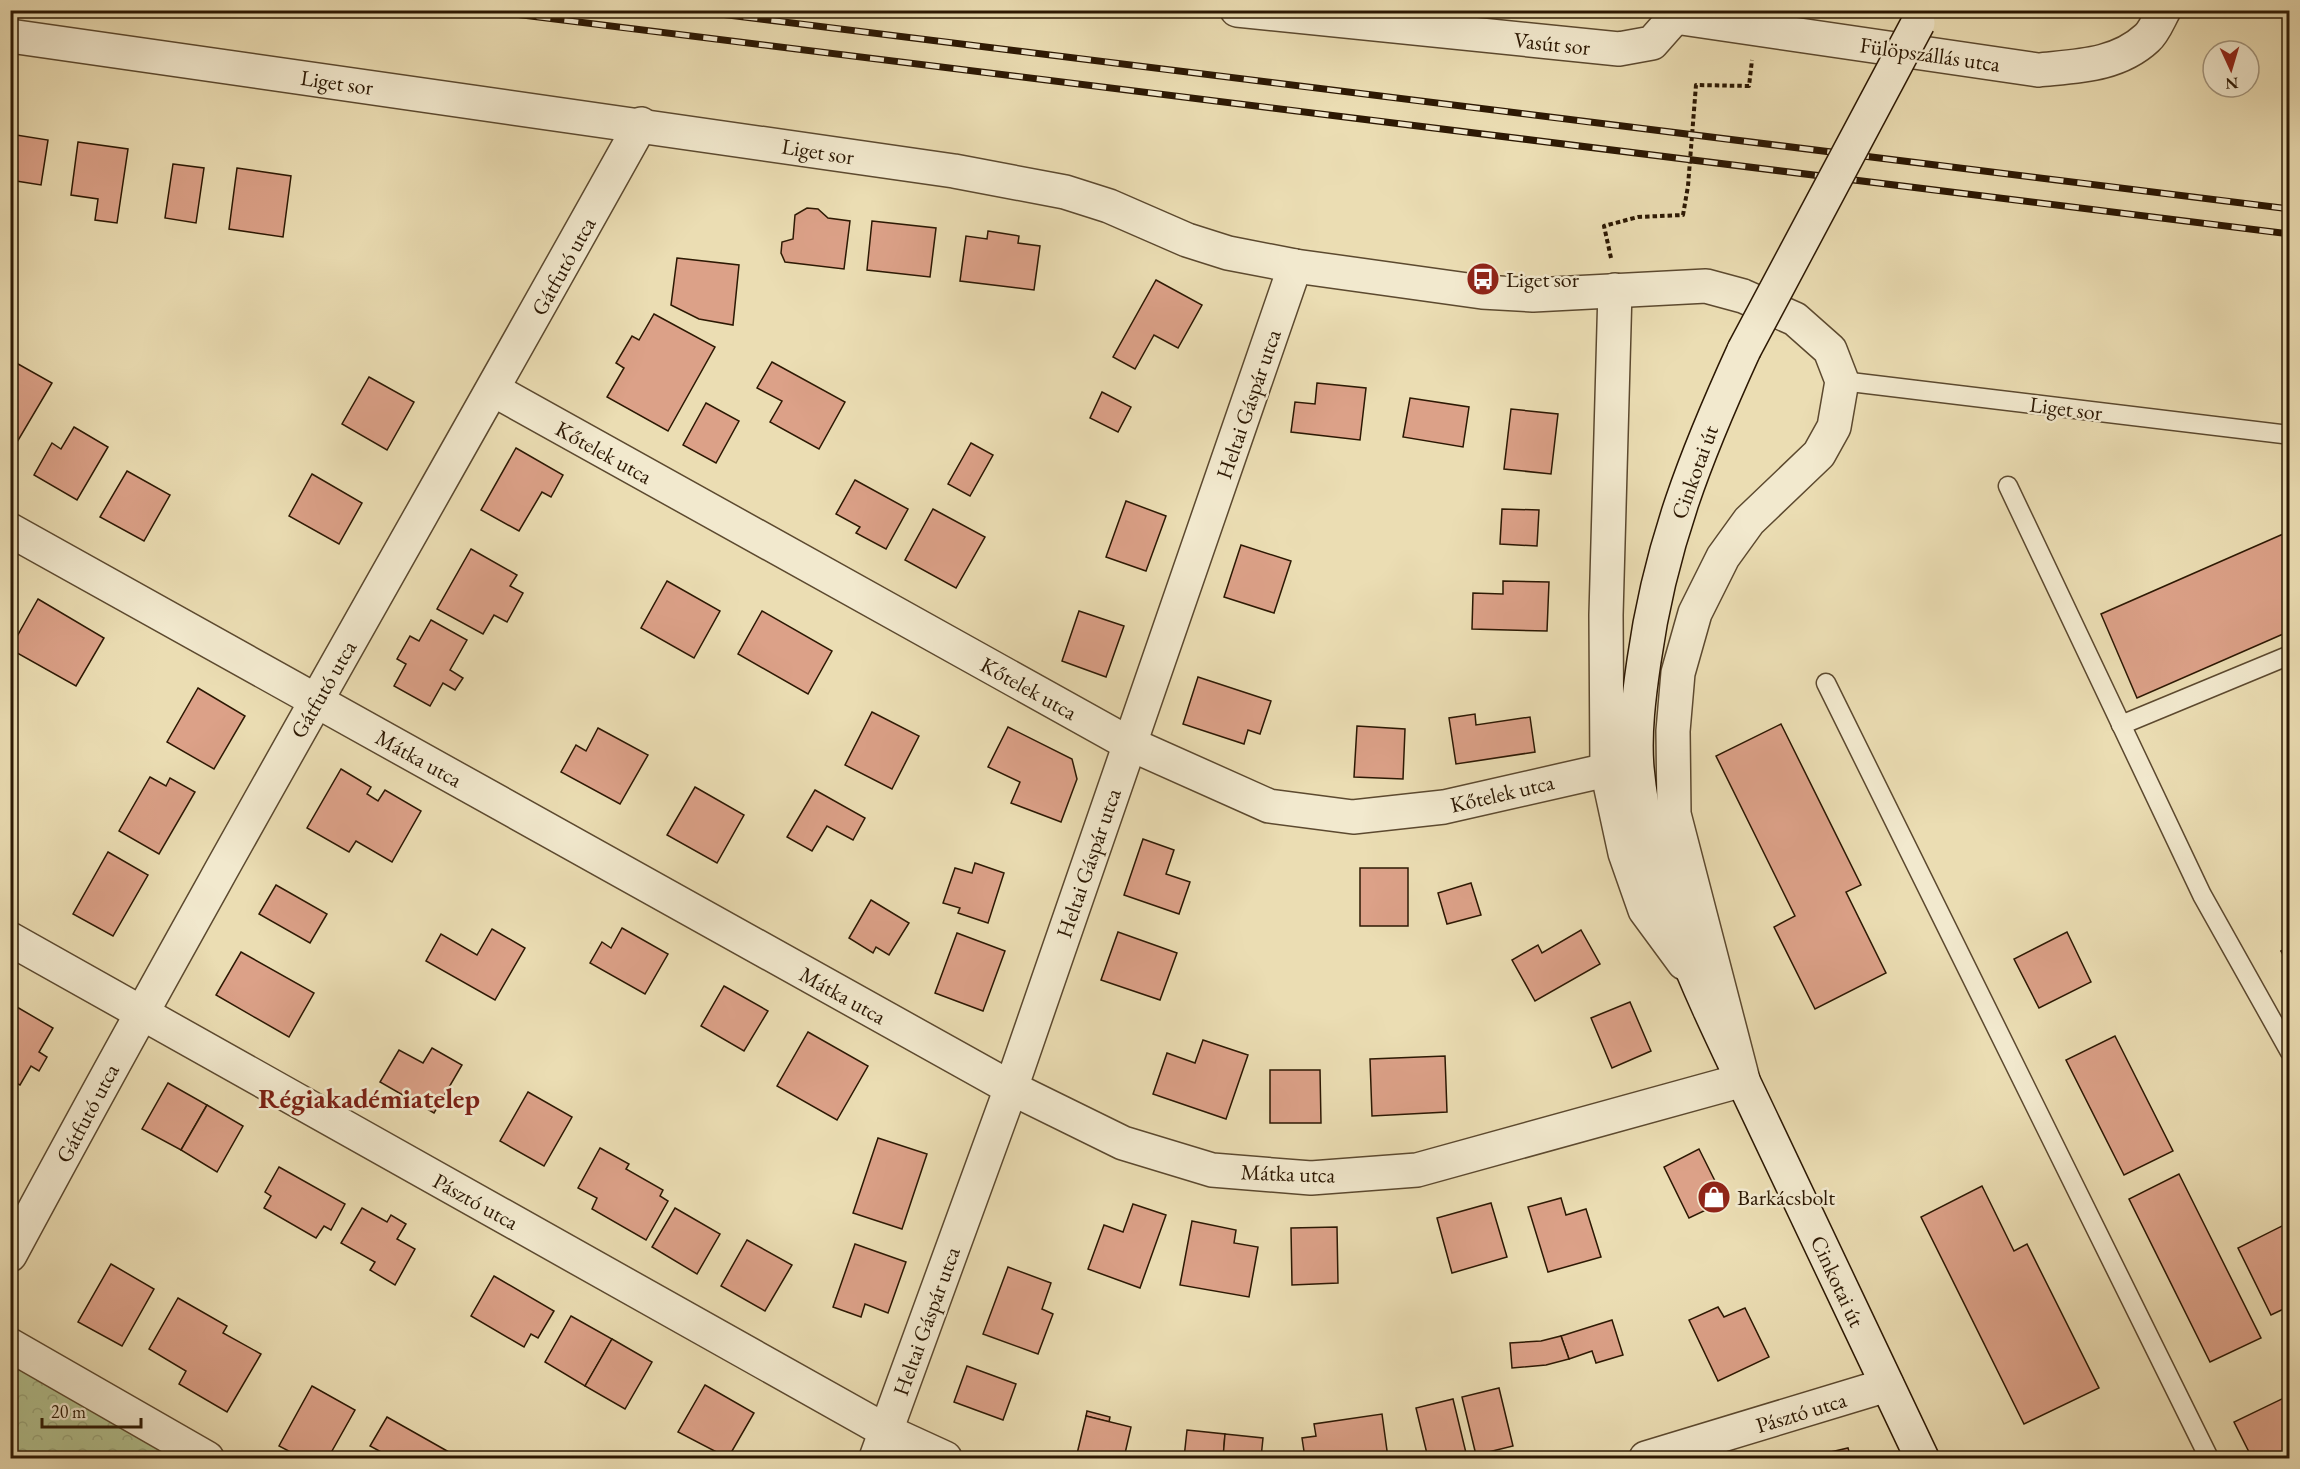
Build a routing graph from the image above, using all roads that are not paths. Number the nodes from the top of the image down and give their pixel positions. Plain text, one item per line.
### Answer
1 (1237, 10) edge
2 (2164, 10) edge
3 (1675, 14) edge
4 (1921, 17) edge
5 (10, 36) edge
6 (641, 124) junction
7 (1295, 266) junction
8 (1614, 279) junction
9 (1842, 381) junction
10 (494, 390) junction
11 (2289, 435) edge
12 (2008, 486) dead end
13 (10, 530) edge
14 (2289, 655) edge
15 (1826, 682) dead end
16 (316, 701) junction
17 (2121, 725) junction
18 (1128, 743) junction
19 (1607, 770) junction
20 (10, 939) edge
21 (1692, 974) junction
22 (140, 1013) junction
23 (2289, 1052) edge
24 (1743, 1080) junction
25 (1011, 1088) junction
26 (10, 1256) edge
27 (10, 1345) edge
28 (1887, 1385) junction
29 (881, 1444) edge
30 (207, 1458) edge
31 (945, 1458) edge
32 (1646, 1458) edge
33 (1922, 1458) edge
34 (2209, 1458) edge

1 - 3 street, Vasút sor
2 - 3 street, Fülöpszállás utca
4 - 21 street, Cinkotai út, bridge
5 - 6 street, Liget sor
6 - 7 street, Liget sor
6 - 10 street, Gátfutó utca
7 - 8 street, Liget sor
7 - 18 street, Heltai Gáspár utca
8 - 9 street, Liget sor
8 - 19 street, Cinkotai út
9 - 11 lane, Liget sor
9 - 24 street
10 - 16 street, Gátfutó utca
10 - 18 street, Kőtelek utca
12 - 17 lane
13 - 16 street, Mátka utca
14 - 17 lane
15 - 34 lane
16 - 22 street, Gátfutó utca
16 - 25 street, Mátka utca
17 - 23 lane
18 - 19 street, Kőtelek utca
18 - 25 street, Heltai Gáspár utca
19 - 21 street, Cinkotai út
20 - 22 street, Pásztó utca
21 - 24 street, Cinkotai út
22 - 26 street, Gátfutó utca
22 - 29 street, Pásztó utca
24 - 25 street, Mátka utca
24 - 28 street, Cinkotai út
25 - 29 street, Heltai Gáspár utca
27 - 30 street
28 - 32 street, Pásztó utca
28 - 33 street, Cinkotai út
29 - 31 street, Pásztó utca

